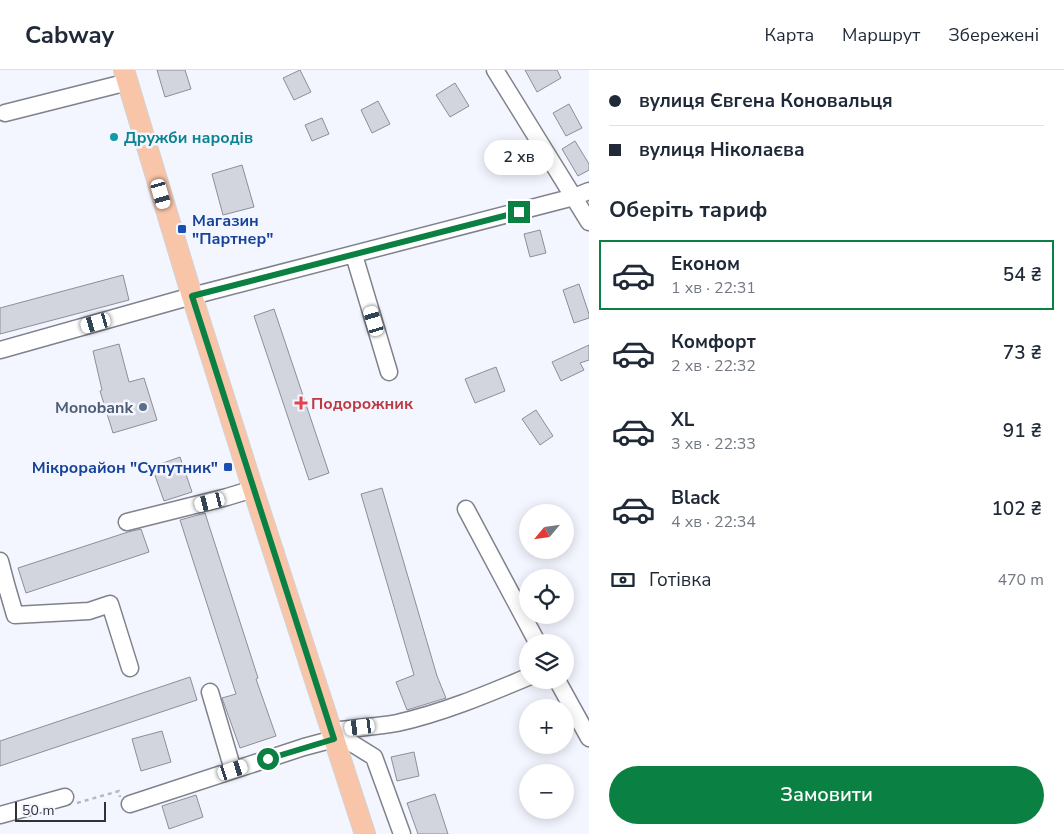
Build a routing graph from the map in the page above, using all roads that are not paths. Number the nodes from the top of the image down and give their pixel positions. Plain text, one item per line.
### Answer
1 (495, 70) edge
2 (126, 76) edge
3 (5, 113) dead end
4 (581, 194) edge
5 (589, 222) edge
6 (354, 254) junction
7 (192, 296) junction
8 (0, 350) edge
9 (389, 372) dead end
10 (253, 489) junction
11 (466, 509) dead end
12 (127, 522) dead end
13 (0, 561) edge
14 (3, 584) edge
15 (533, 634) edge
16 (130, 668) dead end
17 (519, 681) edge
18 (562, 689) edge
19 (210, 692) dead end
20 (333, 735) junction
21 (589, 738) edge
22 (233, 770) junction
23 (65, 797) road end
24 (130, 804) road end
25 (0, 815) edge
26 (365, 834) edge
27 (402, 834) edge

1 - 4 street
2 - 3 street
2 - 7 main road
4 - 5 street
4 - 6 street
6 - 7 street
6 - 9 street
7 - 8 street
7 - 10 main road
10 - 12 street
10 - 20 main road
11 - 15 street
13 - 14 street
14 - 16 street
17 - 20 street
18 - 21 street
19 - 22 street
20 - 22 street
20 - 26 main road
20 - 27 street
22 - 24 street
23 - 25 street

